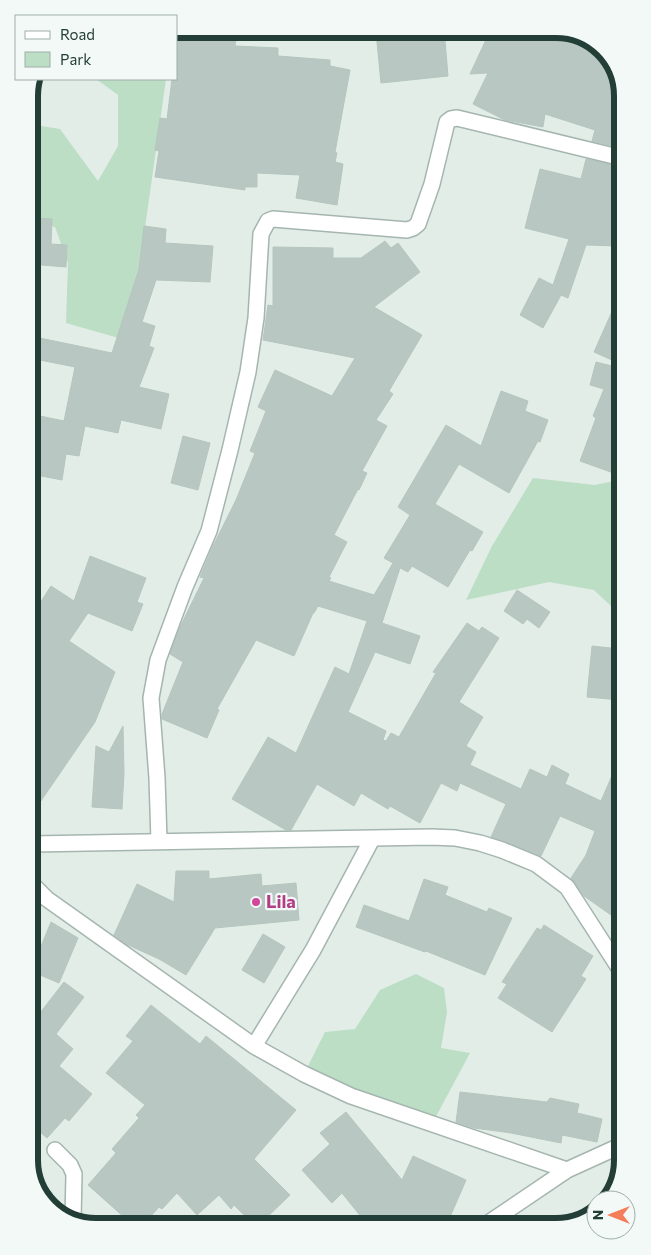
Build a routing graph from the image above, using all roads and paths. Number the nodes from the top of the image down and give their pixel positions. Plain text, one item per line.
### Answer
1 (614, 156) edge
2 (372, 839) junction
3 (159, 841) junction
4 (38, 844) edge
5 (38, 890) edge
6 (614, 960) edge
7 (254, 1046) junction
8 (614, 1149) edge
9 (55, 1150) dead end
10 (567, 1170) junction
11 (73, 1213) edge
12 (496, 1218) edge

1 - 3 street
2 - 3 street
2 - 6 street
2 - 7 street
3 - 4 street
5 - 7 street
7 - 10 street
8 - 10 street
9 - 11 street
10 - 12 street

